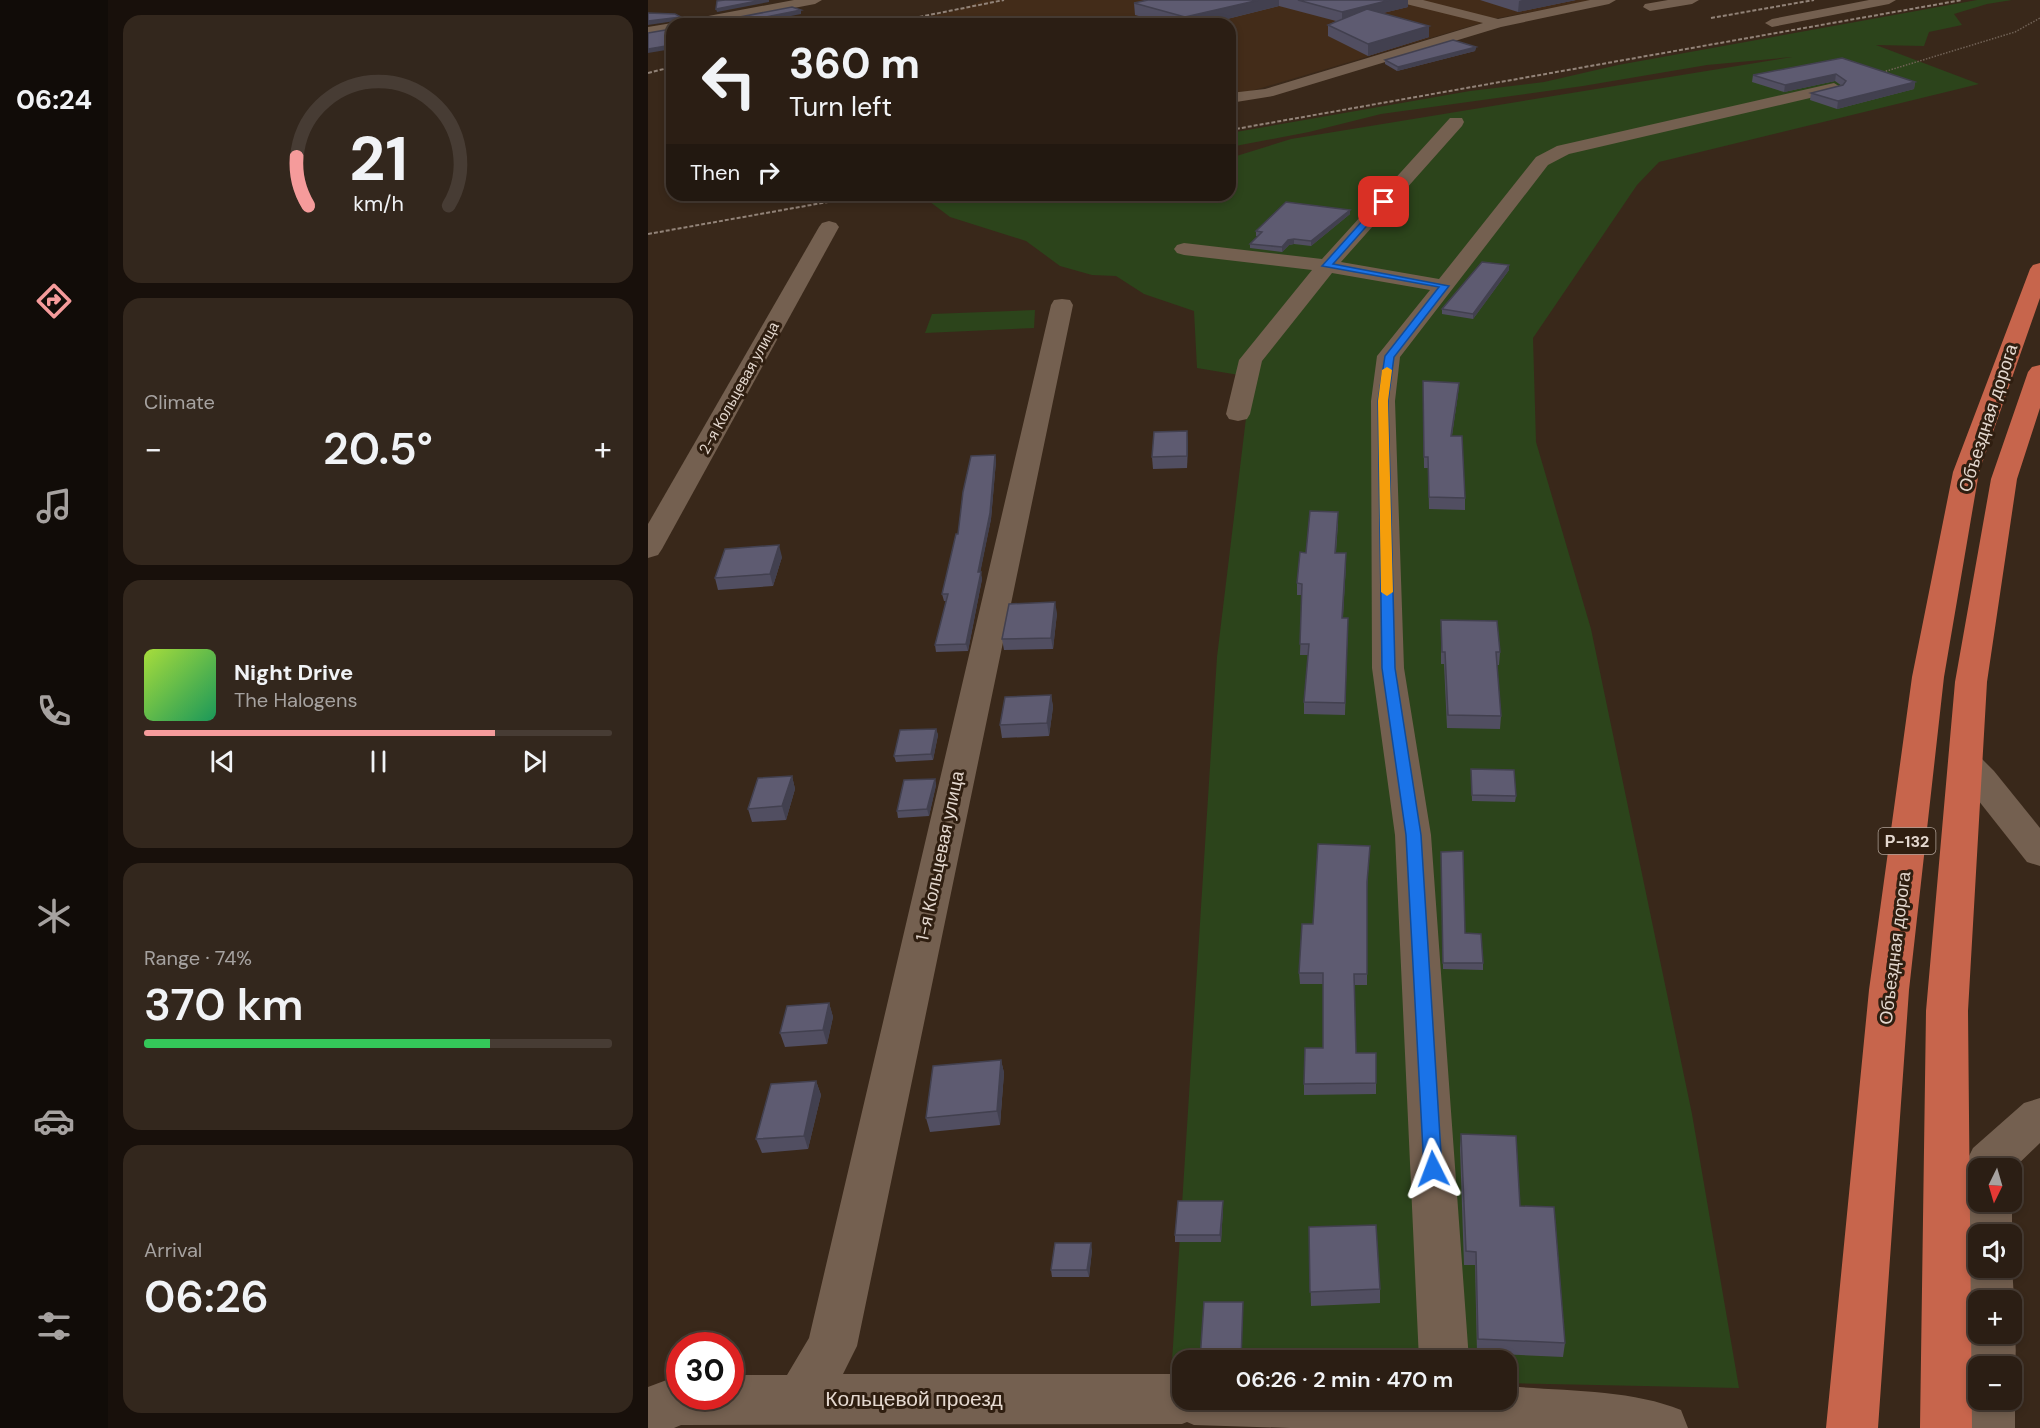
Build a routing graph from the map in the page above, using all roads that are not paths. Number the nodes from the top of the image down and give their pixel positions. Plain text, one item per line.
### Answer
1 (815, 0) edge
2 (1407, 0) edge
3 (1558, 0) edge
4 (1609, 0) edge
5 (1692, 0) edge
6 (1889, 0) edge
7 (1584, 6) junction
8 (1650, 7) dead end
9 (719, 18) edge
10 (1498, 23) junction
11 (1772, 23) dead end
12 (666, 28) edge
13 (648, 31) edge
14 (1834, 88) edge
15 (1236, 97) edge
16 (1456, 122) dead end
17 (829, 227) dead end
18 (1184, 249) dead end
19 (1327, 266) junction
20 (2040, 269) edge
21 (1444, 286) junction
22 (1062, 305) dead end
23 (2040, 372) edge
24 (1238, 414) dead end
25 (648, 549) edge
26 (1965, 762) junction
27 (2040, 853) edge
28 (2040, 1116) edge
29 (1993, 1158) edge
30 (1444, 1350) edge
31 (1172, 1399) edge
32 (801, 1400) junction
33 (1517, 1402) edge
34 (659, 1405) edge
35 (1989, 1410) edge
36 (1662, 1428) edge
37 (1852, 1428) edge
38 (1946, 1428) edge
39 (1989, 1428) edge

1 - 9 street
2 - 10 street
3 - 7 street
4 - 7 street
5 - 8 street
6 - 11 street
7 - 10 street
10 - 15 street
12 - 13 street
14 - 21 street
16 - 19 street
17 - 25 street, 2-я Кольцевая улица
18 - 19 street
19 - 21 street
19 - 24 street
20 - 37 highway, Объездная дорога / Р-132
21 - 30 street
22 - 32 street, 1-я Кольцевая улица
23 - 26 highway, Объездная дорога / Р-132
26 - 27 street
26 - 38 highway, Объездная дорога / Р-132
28 - 29 street
31 - 32 street, Кольцевой проезд
32 - 34 street, Кольцевой проезд
33 - 36 street
35 - 39 street

